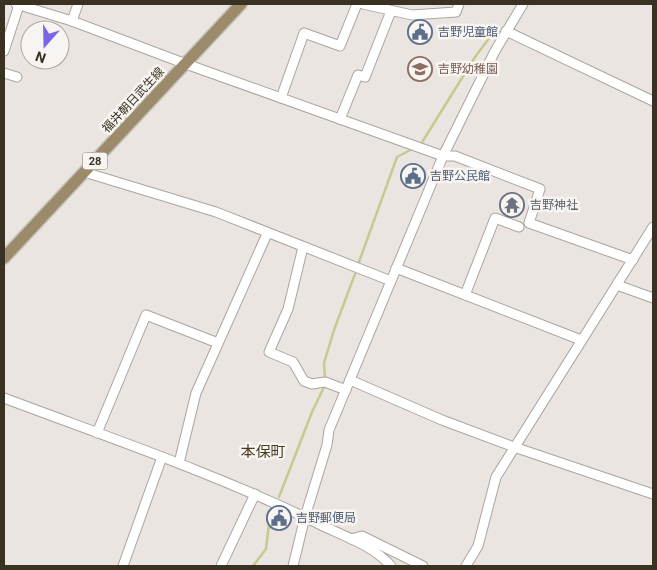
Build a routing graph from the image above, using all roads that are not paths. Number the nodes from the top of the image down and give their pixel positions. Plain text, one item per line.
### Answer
1 (17, 4) edge
2 (78, 4) edge
3 (241, 4) edge
4 (357, 4) edge
5 (363, 4) edge
6 (459, 4) edge
7 (523, 4) edge
8 (392, 11) junction
9 (72, 21) junction
10 (506, 31) junction
11 (4, 51) edge
12 (186, 64) junction
13 (4, 73) edge
14 (17, 77) dead end
15 (281, 98) junction
16 (653, 101) edge
17 (340, 119) junction
18 (443, 156) junction
19 (84, 172) junction
20 (653, 227) edge
21 (519, 228) dead end
22 (267, 234) junction
23 (303, 247) junction
24 (4, 258) edge
25 (633, 260) junction
26 (396, 268) junction
27 (391, 281) junction
28 (617, 285) junction
29 (465, 295) junction
30 (653, 298) edge
31 (581, 340) junction
32 (218, 343) junction
33 (350, 380) junction
34 (346, 390) junction
35 (4, 398) edge
36 (97, 433) junction
37 (514, 447) junction
38 (162, 457) junction
39 (179, 463) junction
40 (255, 494) junction
41 (653, 494) edge
42 (305, 517) junction
43 (350, 539) junction
44 (124, 566) edge
45 (221, 566) edge
46 (294, 566) edge
47 (391, 566) edge
48 (423, 566) edge
49 (466, 566) edge

1 - 9 street
1 - 11 street
2 - 9 street
3 - 12 main road, 福井朝日武生線 / 28
4 - 15 street
5 - 8 street
6 - 8 street
7 - 10 street
8 - 17 street
9 - 12 street
10 - 16 street
10 - 18 street
12 - 15 street
12 - 19 main road, 福井朝日武生線 / 28
13 - 14 street
15 - 17 street
17 - 18 street
18 - 25 street
18 - 26 street
19 - 22 street
19 - 24 main road, 福井朝日武生線 / 28
20 - 25 street
21 - 29 street
22 - 23 street
22 - 32 street
23 - 27 street
23 - 34 street
25 - 28 street
26 - 27 street
26 - 29 street
27 - 33 street
28 - 30 street
28 - 31 street
29 - 31 street
31 - 37 street
32 - 36 street
32 - 39 street
33 - 34 street
33 - 37 street
34 - 42 street
35 - 36 street
36 - 38 street
37 - 41 street
37 - 49 street
38 - 39 street
38 - 44 street
39 - 40 street
40 - 42 street
40 - 45 street
42 - 43 street
42 - 46 street
43 - 47 street
43 - 48 street

